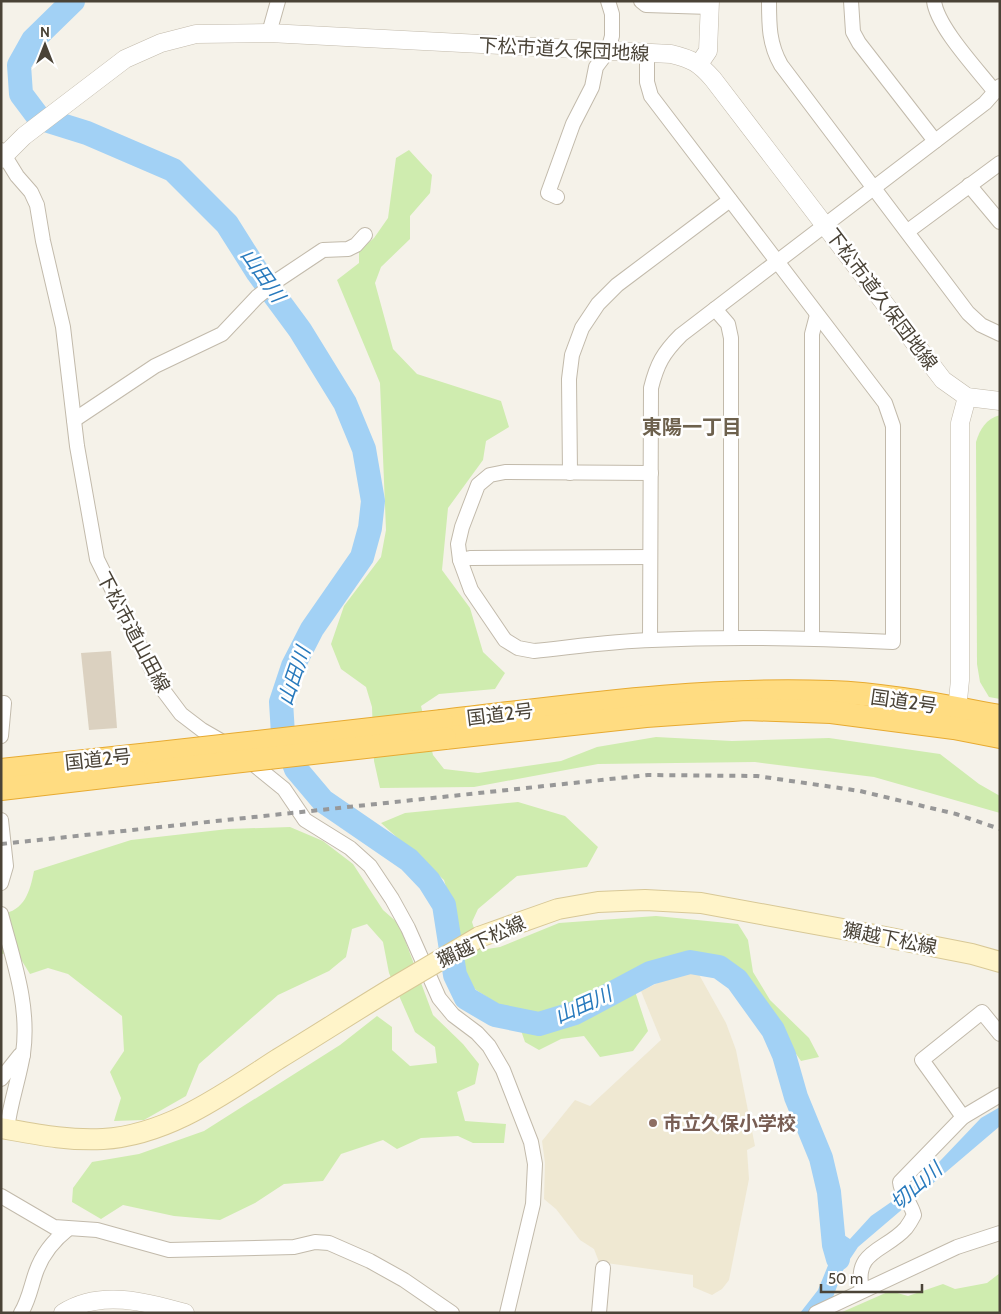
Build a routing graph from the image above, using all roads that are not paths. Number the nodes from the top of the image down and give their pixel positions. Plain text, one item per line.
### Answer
1 (278, 1) edge
2 (608, 1) edge
3 (641, 1) edge
4 (769, 1) edge
5 (851, 1) edge
6 (934, 1) edge
7 (710, 4) edge
8 (269, 33) junction
9 (608, 51) junction
10 (647, 54) junction
11 (699, 64) junction
12 (997, 89) edge
13 (935, 141) junction
14 (2, 155) edge
15 (1000, 163) edge
16 (970, 185) junction
17 (873, 188) junction
18 (557, 198) dead end
19 (730, 200) junction
20 (1000, 222) edge
21 (825, 224) junction
22 (908, 232) junction
23 (365, 235) dead end
24 (778, 261) junction
25 (715, 309) junction
26 (817, 315) junction
27 (1000, 334) edge
28 (967, 397) junction
29 (1000, 401) edge
30 (74, 420) junction
31 (570, 473) junction
32 (650, 473) junction
33 (650, 557) junction
34 (460, 560) junction
35 (731, 638) junction
36 (812, 638) junction
37 (650, 640) junction
38 (4, 703) dead end
39 (1000, 716) edge
40 (956, 718) junction
41 (1, 736) edge
42 (1000, 737) edge
43 (152, 762) junction
44 (1, 770) edge
45 (1, 789) edge
46 (1, 820) edge
47 (1, 883) edge
48 (1, 914) edge
49 (1000, 962) edge
50 (1000, 1034) edge
51 (23, 1055) junction
52 (1, 1079) edge
53 (1000, 1095) edge
54 (964, 1117) junction
55 (4, 1128) edge
56 (1, 1196) edge
57 (68, 1229) junction
58 (1000, 1233) edge
59 (603, 1268) dead end
60 (862, 1290) junction
61 (21, 1313) edge
62 (63, 1313) edge
63 (186, 1313) edge
64 (452, 1313) edge
65 (508, 1313) edge
66 (599, 1313) edge
67 (816, 1313) edge

1 - 8 street
2 - 9 street
3 - 7 street
4 - 17 street
5 - 13 street
6 - 12 street
7 - 11 street
8 - 9 street, 下松市道久保団地線
8 - 14 street, 下松市道久保団地線
9 - 10 street, 下松市道久保団地線
9 - 18 street
10 - 11 street, 下松市道久保団地線
10 - 19 street
11 - 21 street, 下松市道久保団地線
12 - 13 street
13 - 17 street
14 - 30 street, 下松市道山田線
15 - 16 street
16 - 20 street
16 - 22 street
17 - 21 street
17 - 22 street
19 - 24 street
19 - 31 street
21 - 24 street
21 - 28 street, 下松市道久保団地線
22 - 27 street
23 - 30 street
24 - 25 street
24 - 26 street
25 - 32 street
25 - 35 street
26 - 36 street
26 - 36 street
28 - 29 street, 下松市道久保団地線
28 - 40 street
30 - 65 street, 下松市道山田線
31 - 32 street
31 - 34 street
32 - 33 street
33 - 34 street
33 - 37 street
34 - 37 street
35 - 36 street
35 - 37 street
38 - 41 street
39 - 40 highway, 国道2号
40 - 42 highway, 国道2号
40 - 43 highway, 国道2号, bridge
43 - 44 highway, 国道2号
43 - 45 highway, 国道2号
46 - 47 street
48 - 51 street
49 - 55 main road, 獺越下松線, bridge
50 - 54 street
51 - 52 street
51 - 55 street
53 - 54 street
54 - 60 street
56 - 57 street
57 - 61 street
57 - 64 street
58 - 60 street
59 - 66 street
60 - 67 street
62 - 63 street

